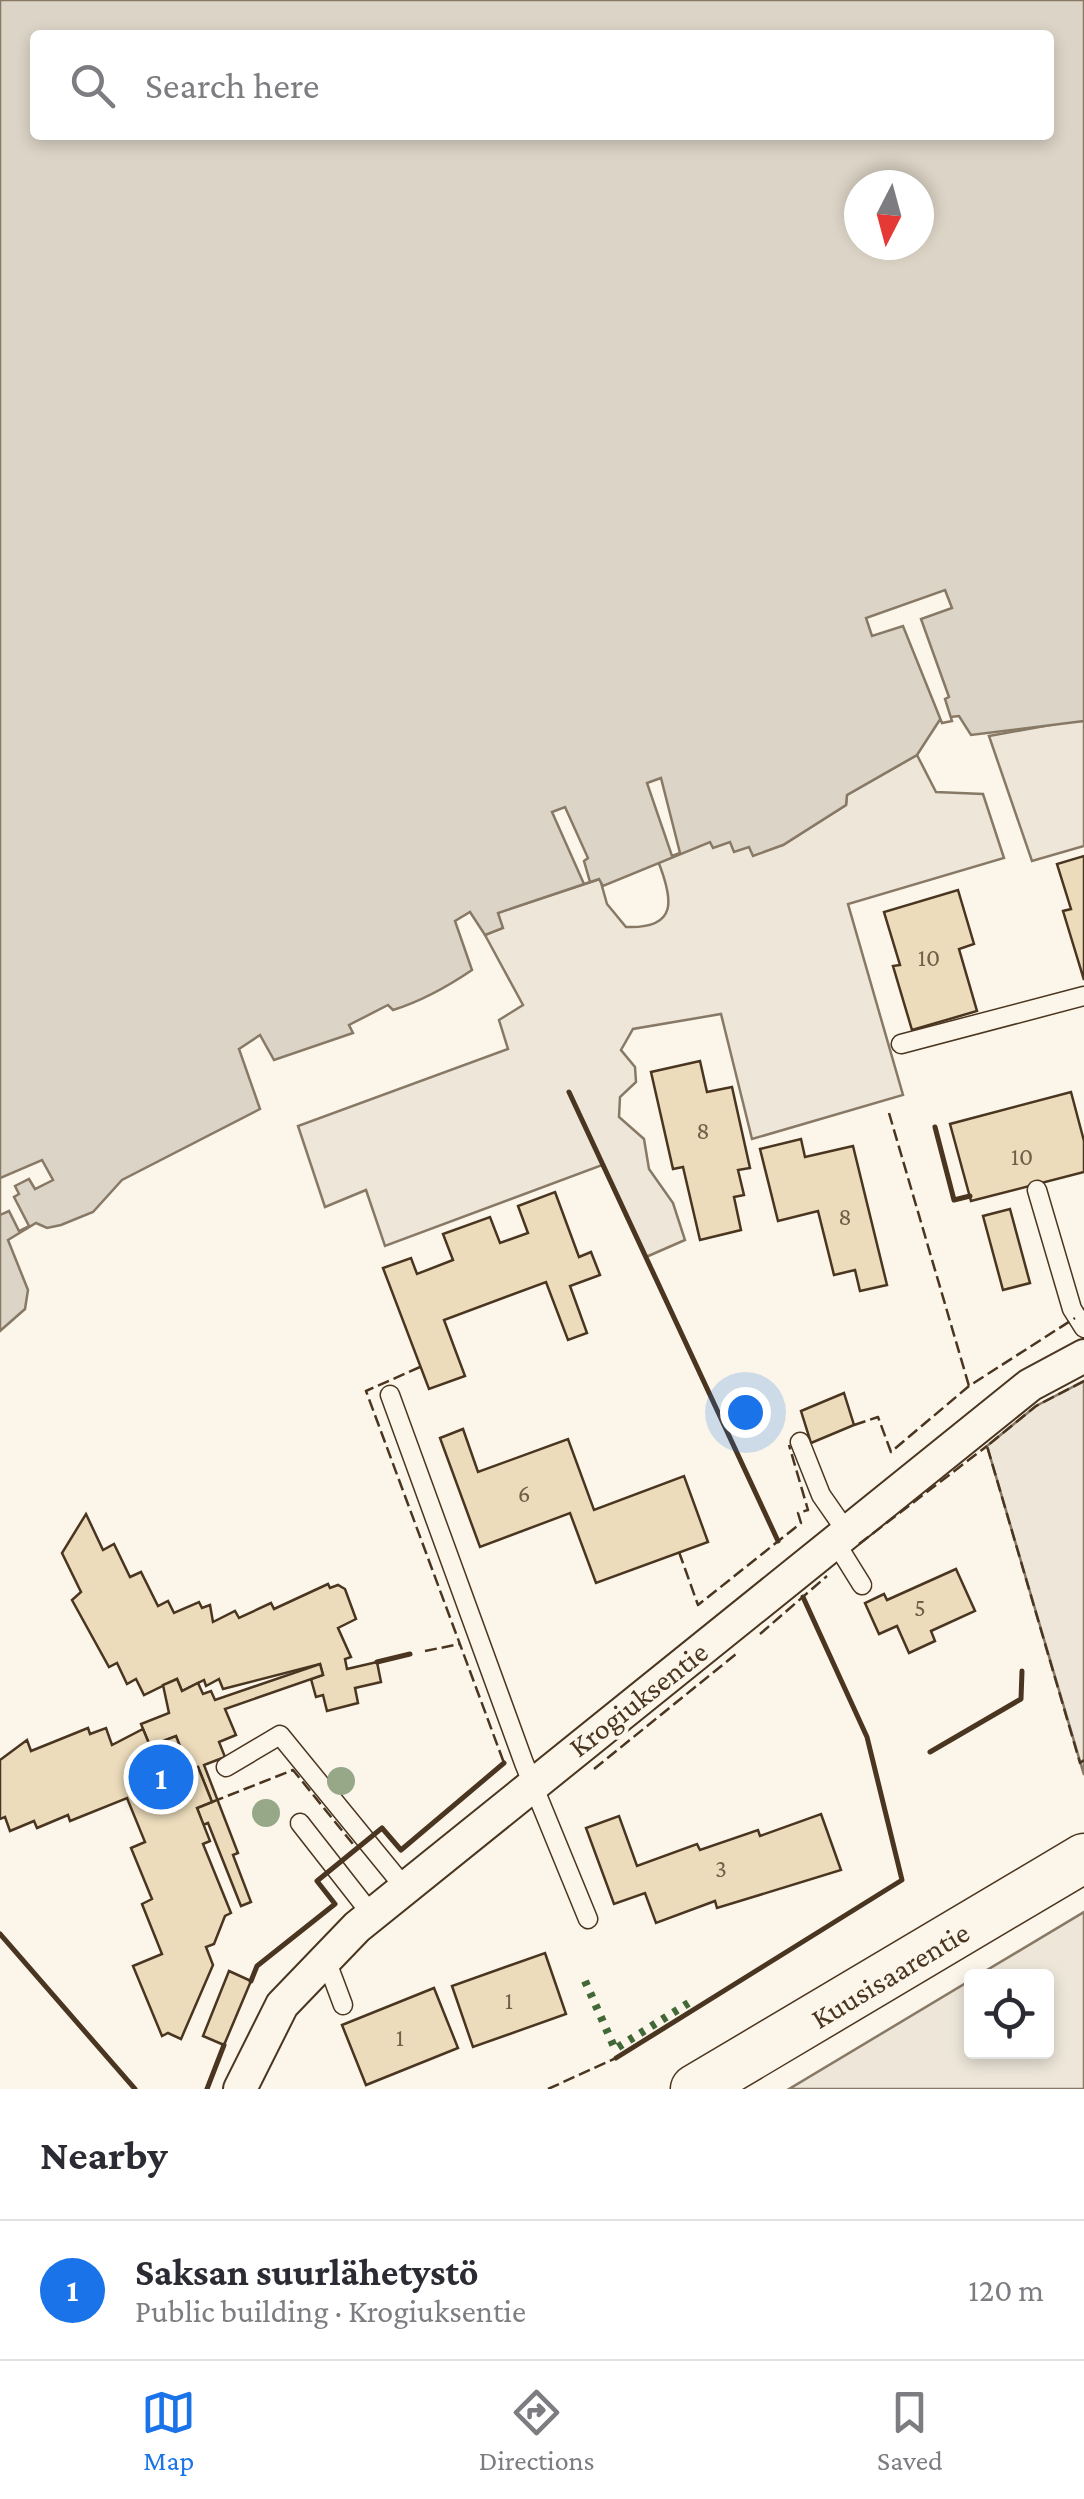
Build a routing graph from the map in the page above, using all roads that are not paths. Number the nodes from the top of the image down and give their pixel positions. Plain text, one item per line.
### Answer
1 (1084, 996) edge
2 (902, 1044) dead end
3 (1038, 1190) dead end
4 (1084, 1328) edge
5 (1084, 1356) edge
6 (390, 1395) dead end
7 (800, 1442) dead end
8 (840, 1536) junction
9 (862, 1586) dead end
10 (226, 1767) dead end
11 (532, 1783) junction
12 (300, 1823) dead end
13 (1084, 1858) edge
14 (406, 1888) junction
15 (372, 1915) junction
16 (588, 1919) dead end
17 (325, 1957) junction
18 (343, 2005) dead end
19 (240, 2089) edge
20 (695, 2089) edge

1 - 2 lane
3 - 4 lane
5 - 8 street, Krogiuksentie
6 - 11 lane
7 - 8 lane
8 - 9 lane
8 - 11 street, Krogiuksentie
10 - 14 lane
11 - 14 street, Krogiuksentie
11 - 16 lane
12 - 15 lane
13 - 20 main road, Kuusisaarentie
14 - 15 street, Krogiuksentie
15 - 17 street, Krogiuksentie
17 - 18 lane
17 - 19 street, Krogiuksentie

